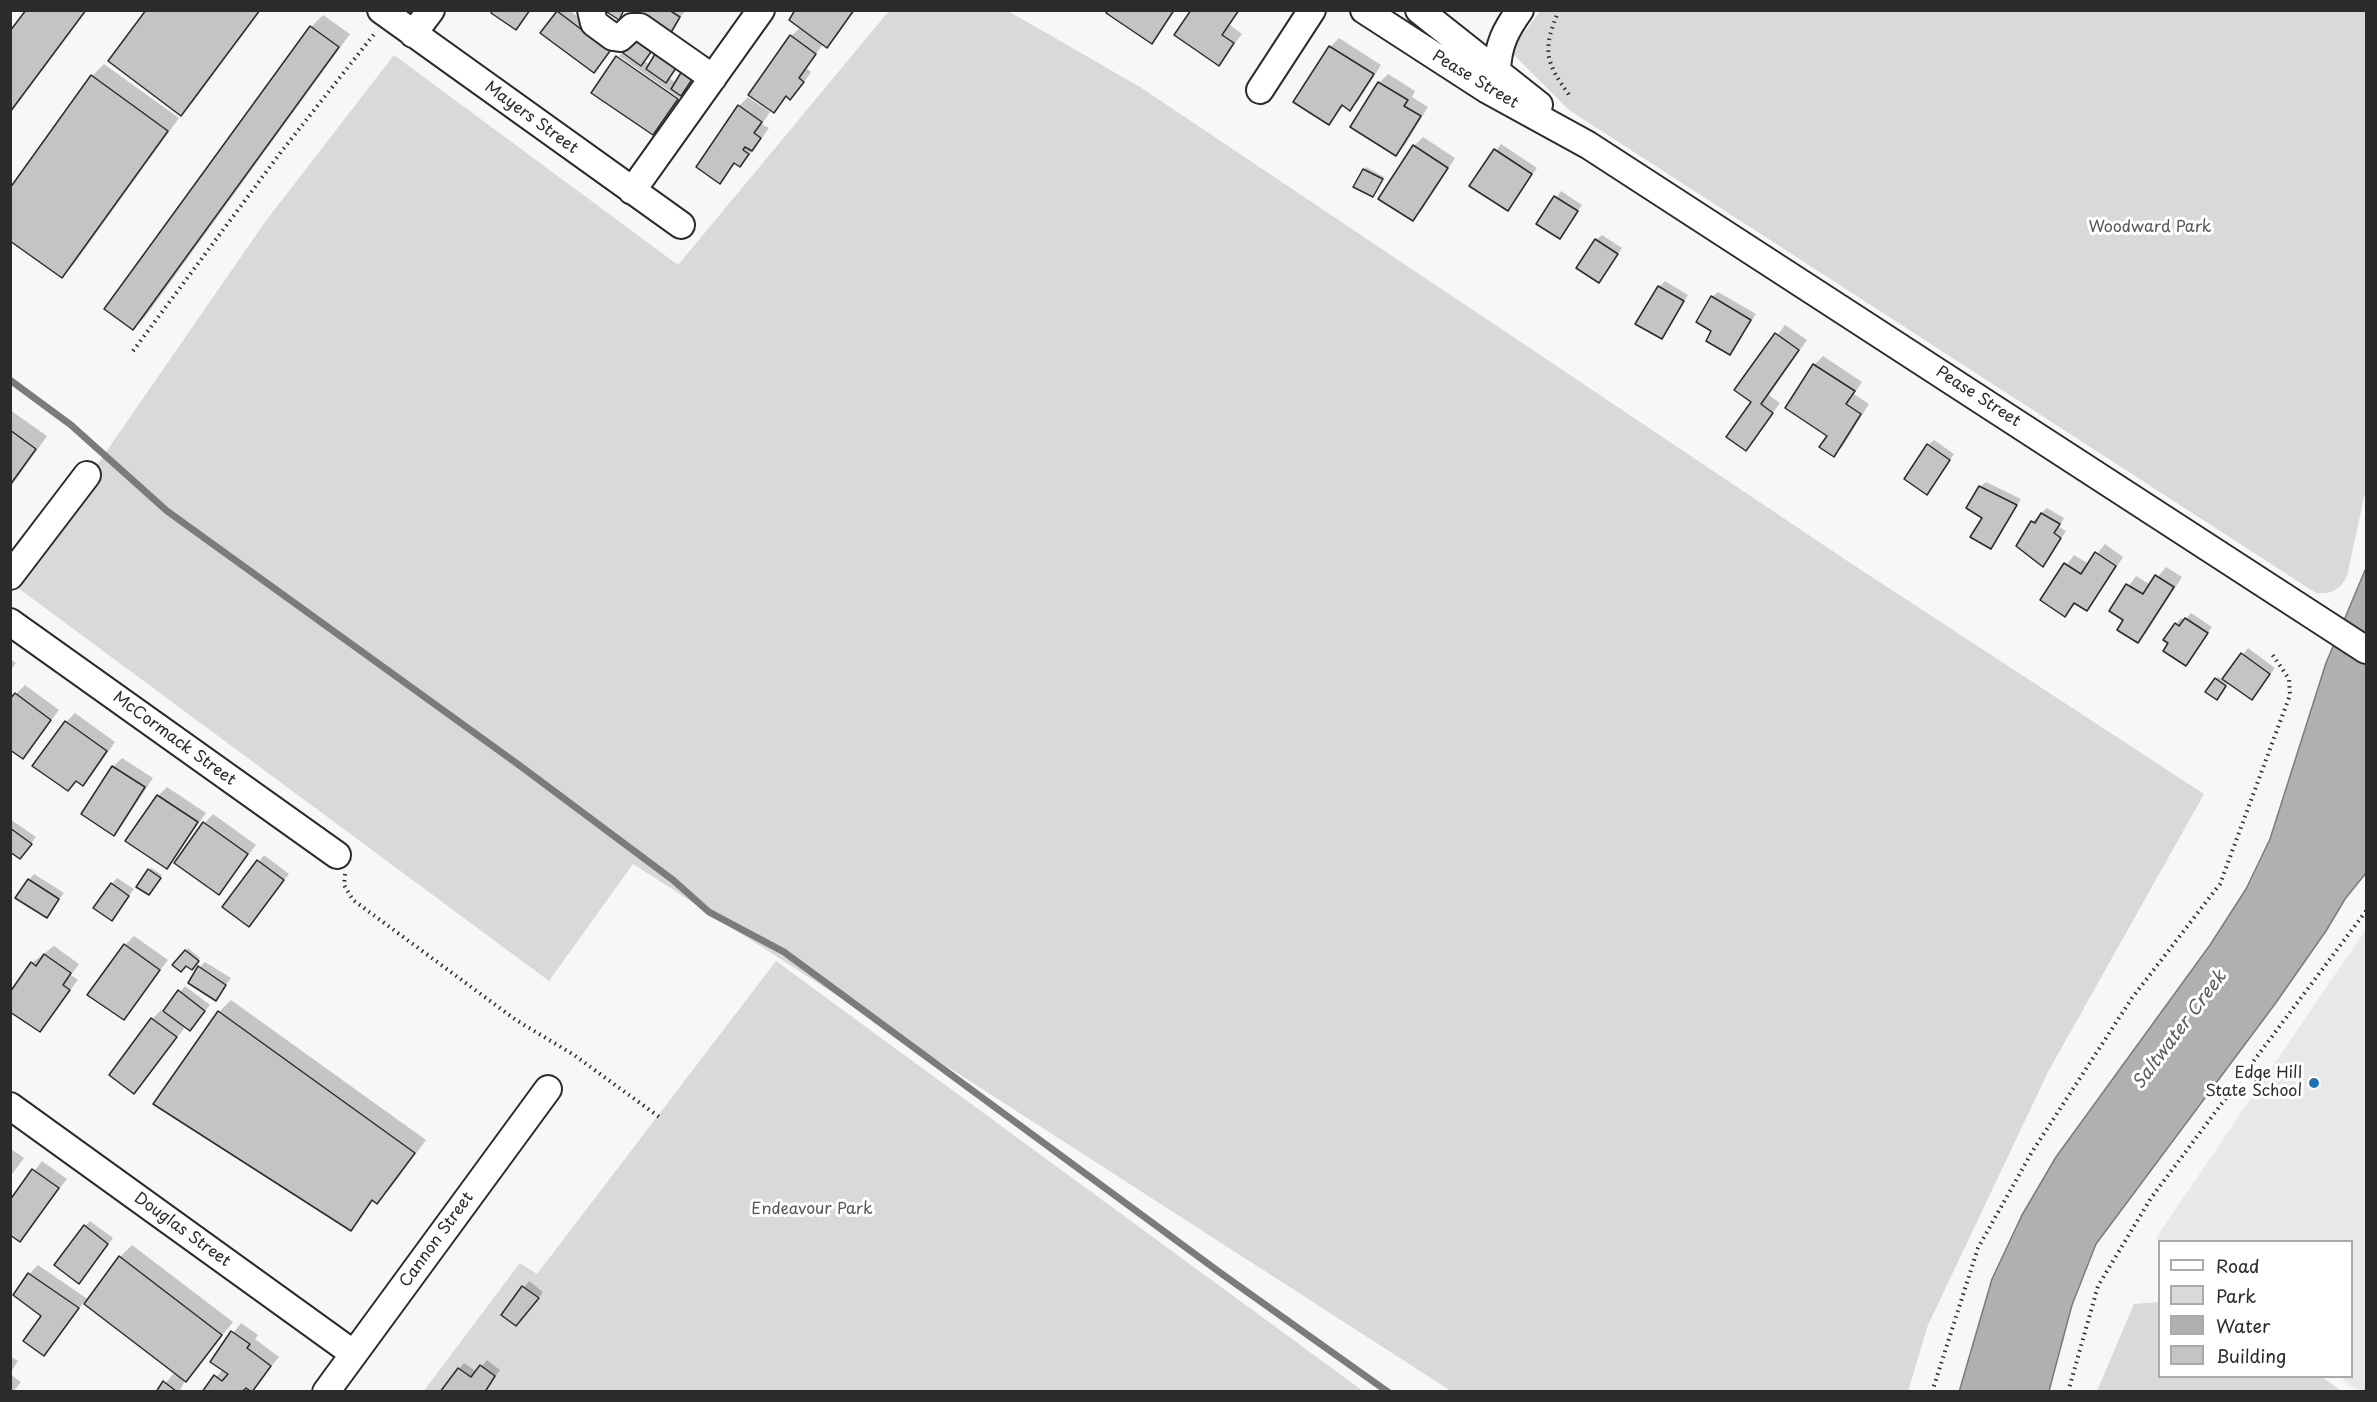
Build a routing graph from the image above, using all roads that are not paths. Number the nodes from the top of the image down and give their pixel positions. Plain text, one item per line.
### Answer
1 (431, 10) edge
2 (591, 10) edge
3 (760, 10) edge
4 (1312, 10) edge
5 (1364, 10) edge
6 (1419, 10) edge
7 (1520, 10) edge
8 (385, 13) edge
9 (413, 34) junction
10 (1497, 71) junction
11 (713, 78) junction
12 (1260, 90) dead end
13 (1588, 145) junction
14 (632, 191) junction
15 (681, 225) dead end
16 (87, 475) dead end
17 (10, 576) edge
18 (10, 622) edge
19 (2367, 650) edge
20 (337, 855) road end
21 (548, 1089) dead end
22 (10, 1106) edge
23 (354, 1354) junction
24 (327, 1392) edge

1 - 9 street
2 - 11 street
3 - 11 street
4 - 12 street
5 - 13 street, Pease Street
6 - 10 street, Pease Street
7 - 10 street
8 - 9 street, Mayers Street
9 - 14 street, Mayers Street
10 - 13 street, Pease Street
11 - 14 street
13 - 19 street, Pease Street
14 - 15 street, Mayers Street
16 - 17 street
18 - 20 street, McCormack Street
21 - 23 street, Cannon Street
22 - 23 street, Douglas Street
23 - 24 street, Cannon Street

